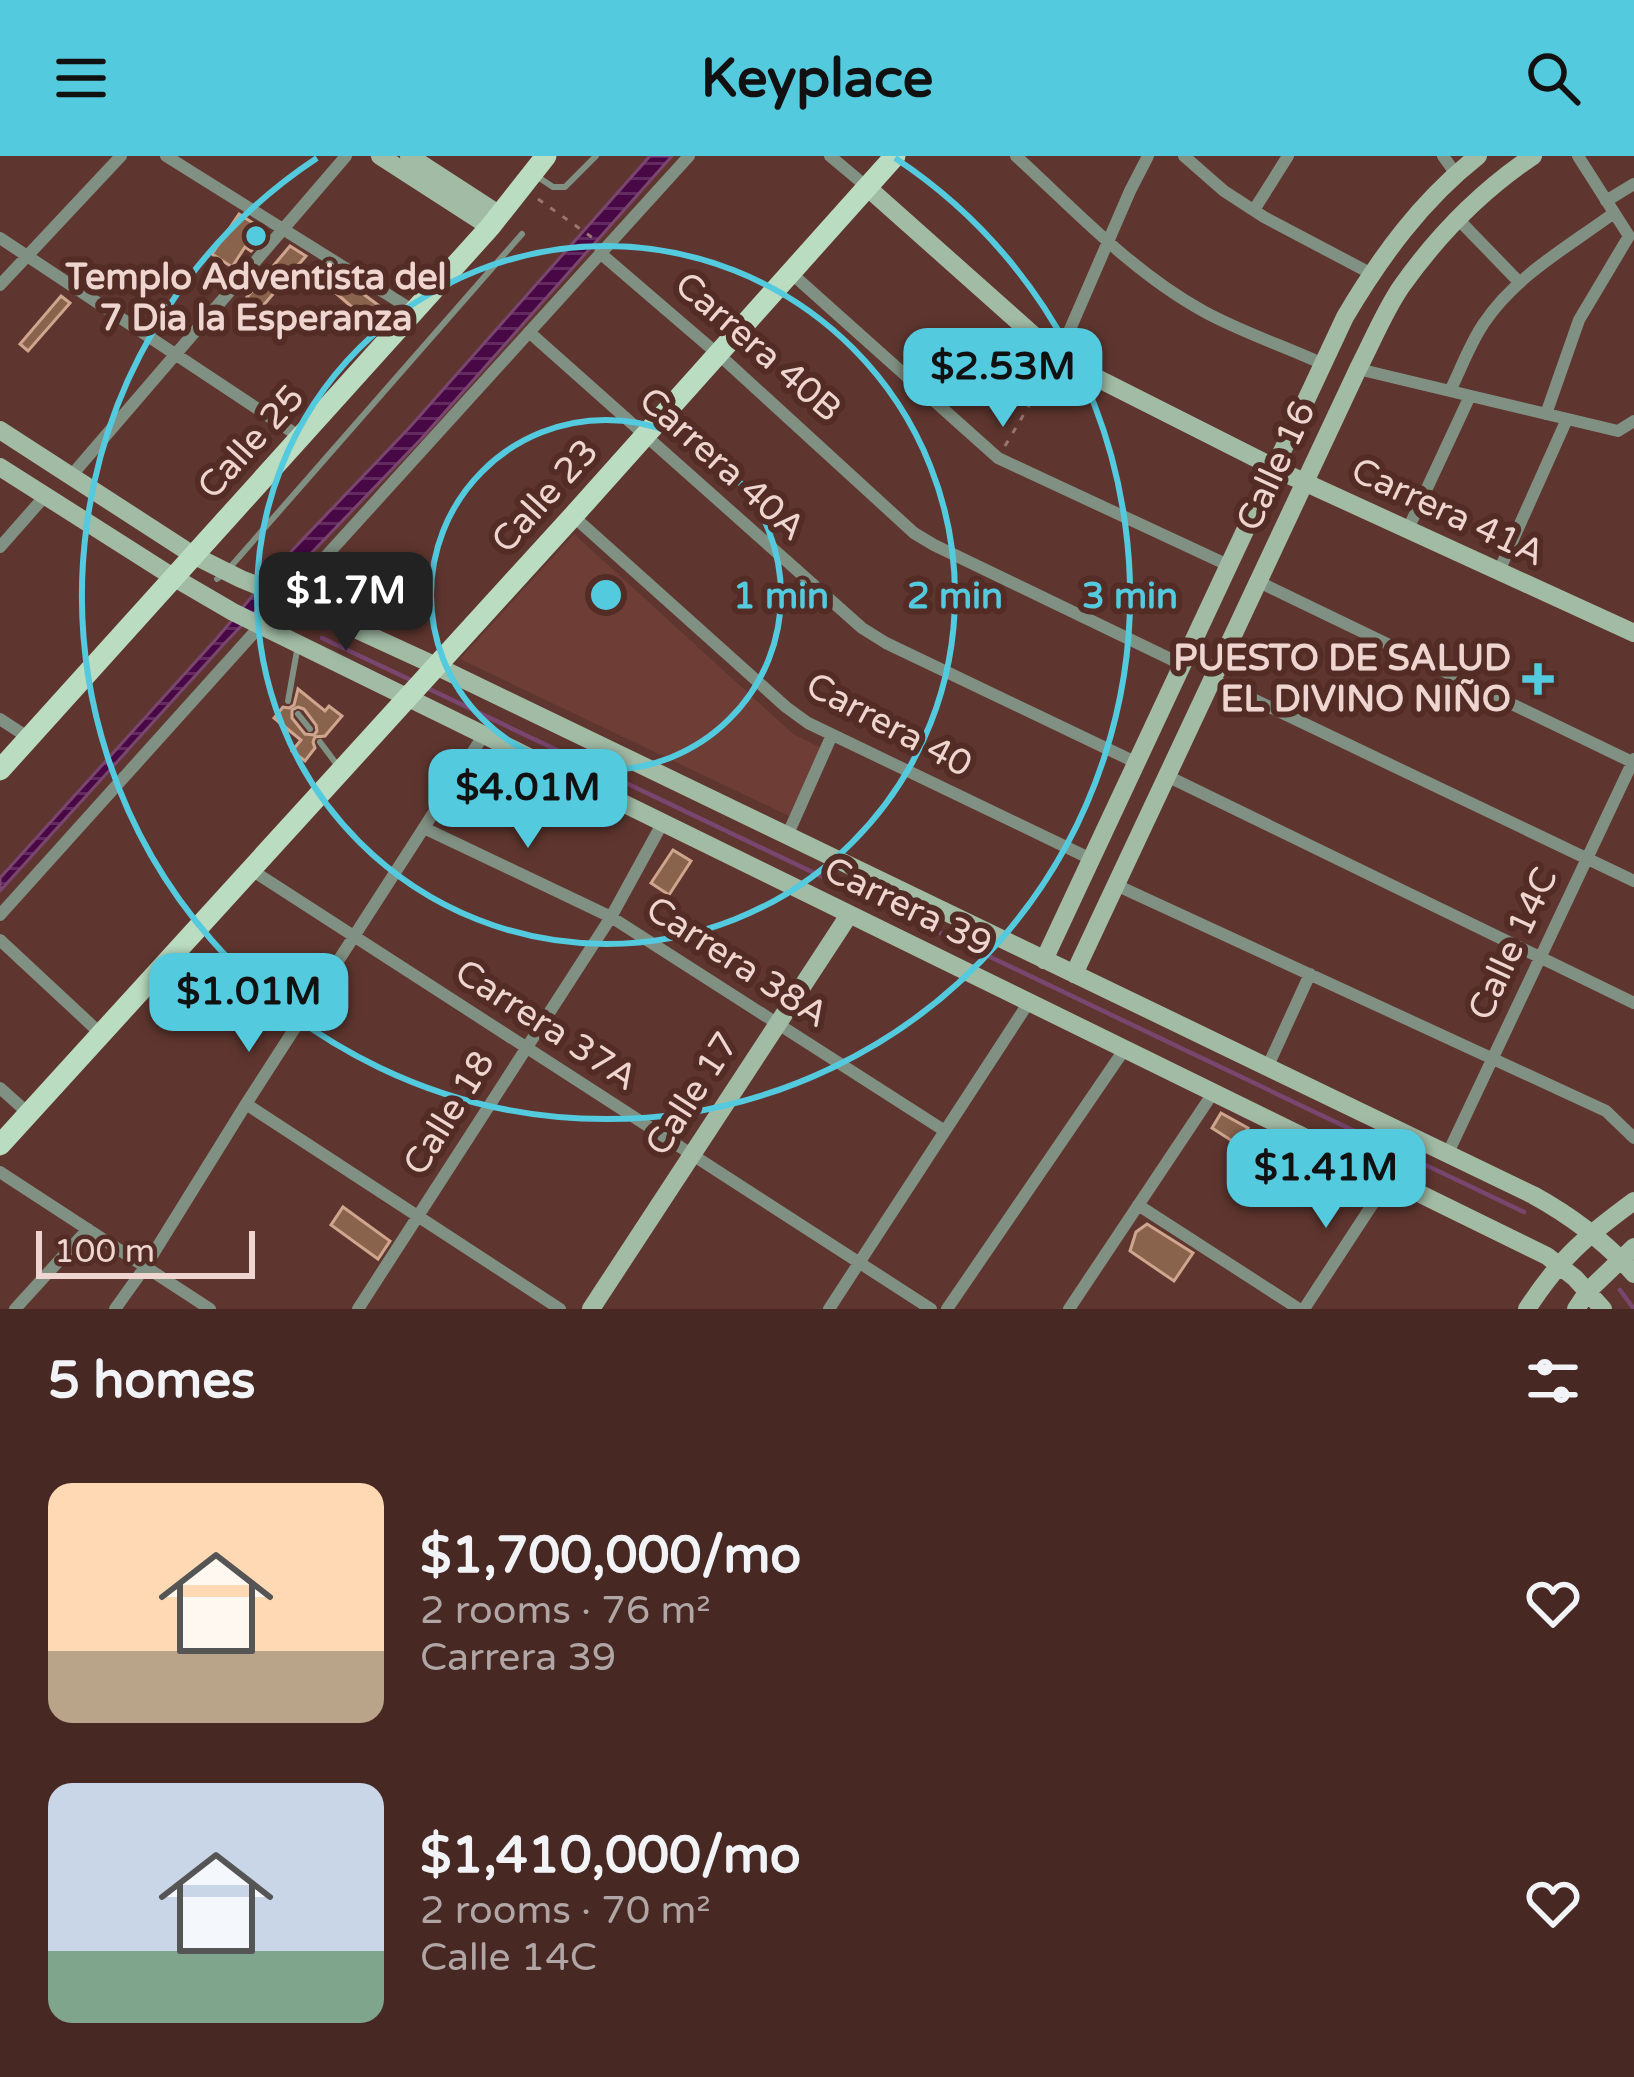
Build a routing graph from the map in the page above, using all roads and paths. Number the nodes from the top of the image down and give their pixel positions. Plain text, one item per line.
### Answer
1 (121, 156) edge
2 (166, 156) edge
3 (346, 156) edge
4 (380, 156) edge
5 (409, 156) edge
6 (596, 156) edge
7 (689, 156) edge
8 (830, 156) edge
9 (895, 156) edge
10 (1016, 156) edge
11 (1148, 156) edge
12 (1184, 156) edge
13 (1288, 156) edge
14 (1443, 156) edge
15 (1478, 156) edge
16 (1533, 156) edge
17 (1578, 156) edge
18 (534, 172) edge
19 (1456, 174) junction
20 (1634, 184) edge
21 (867, 188) junction
22 (1610, 207) junction
23 (1254, 210) junction
24 (1456, 218) junction
25 (495, 221) junction
26 (282, 230) junction
27 (522, 234) dead end
28 (0, 238) edge
29 (1108, 241) junction
30 (599, 247) junction
31 (28, 255) junction
32 (790, 273) junction
33 (1370, 273) junction
34 (1520, 282) junction
35 (0, 285) edge
36 (414, 311) junction
37 (529, 332) junction
38 (717, 353) junction
39 (174, 356) junction
40 (1058, 357) junction
41 (1323, 364) junction
42 (1358, 369) junction
43 (1450, 391) junction
44 (1470, 396) junction
45 (1546, 414) junction
46 (1567, 419) junction
47 (1631, 424) edge
48 (0, 430) edge
49 (644, 434) junction
50 (300, 437) junction
51 (998, 458) junction
52 (0, 466) edge
53 (1276, 468) junction
54 (71, 476) junction
55 (1306, 482) junction
56 (45, 496) junction
57 (573, 516) junction
58 (1408, 530) junction
59 (0, 547) edge
60 (194, 555) junction
61 (1229, 566) junction
62 (1498, 571) junction
63 (172, 578) junction
64 (235, 579) junction
65 (1259, 582) junction
66 (282, 596) junction
67 (256, 624) junction
68 (1634, 633) edge
69 (298, 645) junction
70 (1183, 665) junction
71 (422, 680) junction
72 (1213, 680) junction
73 (288, 700) dead end
74 (298, 714) dead end
75 (0, 718) edge
76 (310, 729) dead end
77 (832, 735) junction
78 (483, 736) junction
79 (29, 738) junction
80 (320, 742) dead end
81 (1634, 761) edge
82 (1137, 763) junction
83 (340, 769) junction
84 (0, 770) edge
85 (1167, 776) junction
86 (662, 824) junction
87 (424, 828) junction
88 (787, 836) junction
89 (1587, 858) junction
90 (1091, 859) junction
91 (250, 869) junction
92 (1634, 881) edge
93 (1116, 885) junction
94 (0, 915) edge
95 (849, 915) junction
96 (611, 917) junction
97 (353, 936) junction
98 (0, 940) edge
99 (1540, 957) junction
100 (1044, 960) junction
101 (1074, 974) junction
102 (1310, 974) junction
103 (1029, 1003) junction
104 (1634, 1003) edge
105 (778, 1023) junction
106 (100, 1033) junction
107 (526, 1048) junction
108 (1124, 1050) junction
109 (1492, 1059) junction
110 (1267, 1068) junction
111 (0, 1088) edge
112 (1213, 1093) junction
113 (246, 1104) junction
114 (28, 1113) junction
115 (945, 1131) junction
116 (1634, 1138) edge
117 (0, 1145) edge
118 (692, 1155) junction
119 (1447, 1155) junction
120 (0, 1172) edge
121 (1389, 1179) junction
122 (1634, 1201) edge
123 (1138, 1205) junction
124 (418, 1217) junction
125 (88, 1229) junction
126 (1591, 1233) junction
127 (1627, 1252) edge
128 (860, 1263) junction
129 (1558, 1264) junction
130 (145, 1267) junction
131 (1634, 1274) edge
132 (1588, 1291) junction
133 (15, 1309) edge
134 (115, 1309) edge
135 (210, 1309) edge
136 (358, 1309) edge
137 (560, 1309) edge
138 (592, 1309) edge
139 (830, 1309) edge
140 (931, 1309) edge
141 (947, 1309) edge
142 (1070, 1309) edge
143 (1301, 1309) edge
144 (1527, 1309) edge
145 (1576, 1309) edge
146 (1604, 1309) edge

1 - 31 street
2 - 26 street
3 - 26 street
4 - 25 street
5 - 25 street
6 - 18 lane
7 - 30 street
8 - 21 street, Carrera 41A
9 - 21 main road, Calle 23
10 - 29 street
11 - 29 street
12 - 23 street
13 - 23 street
14 - 19 street
15 - 19 street, Calle 16
16 - 24 street, Calle 16
17 - 22 street
18 - 25 main road, Calle 25
18 - 30 path
19 - 33 street, Calle 16
20 - 22 street
21 - 32 main road, Calle 23
21 - 40 street, Carrera 41A
22 - 34 street
22 - 45 street
23 - 33 street
24 - 34 street
24 - 42 street, Calle 16
25 - 36 main road, Calle 25
26 - 36 street
26 - 39 street
27 - 64 lane
28 - 31 street
29 - 40 street
29 - 41 street
30 - 37 street
30 - 38 street, Carrera 40B
31 - 35 street
31 - 39 street
32 - 38 main road, Calle 23
32 - 51 street
33 - 41 street, Calle 16
34 - 43 street
36 - 50 main road, Calle 25
37 - 49 street, Carrera 40A
37 - 66 street
38 - 49 main road, Calle 23
38 - 70 street, Carrera 40B
39 - 50 street
39 - 54 street
40 - 51 path
40 - 53 street, Carrera 41A
41 - 53 street, Calle 16
42 - 43 street
42 - 55 street, Calle 16
43 - 44 street
44 - 45 street
44 - 58 street
45 - 46 street
46 - 47 street
46 - 62 street
48 - 54 street, Carrera 39
49 - 57 main road, Calle 23
49 - 82 street, Carrera 40A
50 - 60 main road, Calle 25
51 - 61 street
52 - 56 street, Carrera 39
53 - 55 street, Carrera 41A
53 - 61 street, Calle 16
54 - 60 street, Carrera 39
55 - 58 street, Carrera 41A
55 - 65 street, Calle 16
56 - 59 street
56 - 63 street, Carrera 39
57 - 71 main road, Calle 23
57 - 77 street, Carrera 40
58 - 62 street, Carrera 41A
60 - 63 main road, Calle 25
60 - 64 street, Carrera 39
61 - 70 street, Calle 16
62 - 68 street, Carrera 41A
63 - 64 street, Carrera 39
63 - 67 street, Carrera 39
63 - 79 main road, Calle 25
64 - 66 street, Carrera 39
65 - 72 street, Calle 16
65 - 81 street
66 - 71 street, Carrera 39
67 - 69 street, Carrera 39
67 - 94 street
69 - 71 street, Carrera 39
69 - 73 lane
70 - 82 street, Calle 16
71 - 78 street, Carrera 39
71 - 83 main road, Calle 23
71 - 88 street, Carrera 39
72 - 85 street, Calle 16
72 - 89 street
74 - 76 lane
75 - 79 street
77 - 88 street
77 - 90 street, Carrera 40
78 - 86 street, Carrera 39
78 - 87 street
79 - 84 main road, Calle 25
80 - 83 lane
81 - 89 street, Calle 14C
82 - 90 street, Calle 16
83 - 91 main road, Calle 23
85 - 93 street, Calle 16
85 - 99 street
86 - 95 street, Carrera 39
86 - 96 street, Calle 18
87 - 96 street, Carrera 38A
87 - 97 street
88 - 100 street, Carrera 39
89 - 92 street
89 - 99 street, Calle 14C
90 - 100 street, Calle 16
91 - 97 street, Carrera 37A
91 - 106 main road, Calle 23
93 - 101 street, Calle 16
93 - 102 street
95 - 103 street, Carrera 39
95 - 105 street, Calle 17
96 - 105 street, Carrera 38A
96 - 107 street, Calle 18
97 - 107 street, Carrera 37A
97 - 113 street
98 - 106 street
99 - 104 street
99 - 109 street, Calle 14C
100 - 101 street, Carrera 39
101 - 110 street, Carrera 39
102 - 109 street
102 - 110 street
103 - 108 street, Carrera 39
103 - 115 street
105 - 115 street, Carrera 38A
105 - 118 street, Calle 17
106 - 114 main road, Calle 23
107 - 118 street, Carrera 37A
107 - 124 street, Calle 18
108 - 112 street, Carrera 39
108 - 141 street
109 - 116 street
109 - 119 street, Calle 14C
110 - 119 street, Carrera 39
111 - 114 street
112 - 121 street, Carrera 39
112 - 123 street
113 - 124 street
113 - 130 street
114 - 117 main road, Calle 23
115 - 128 street
118 - 128 street, Carrera 37A
118 - 138 street, Calle 17
119 - 126 street, Carrera 39
120 - 125 street
121 - 129 street, Carrera 39
121 - 143 street
122 - 126 street
123 - 142 street
123 - 143 street
124 - 136 street, Calle 18
124 - 137 street
125 - 130 street
125 - 133 street
126 - 127 street, Carrera 39
126 - 129 street
127 - 131 street, Carrera 39
127 - 132 street
128 - 139 street
128 - 140 street, Carrera 37A
129 - 132 street, Carrera 39
129 - 144 street
130 - 134 street
130 - 135 street
132 - 145 street
132 - 146 street, Carrera 39

